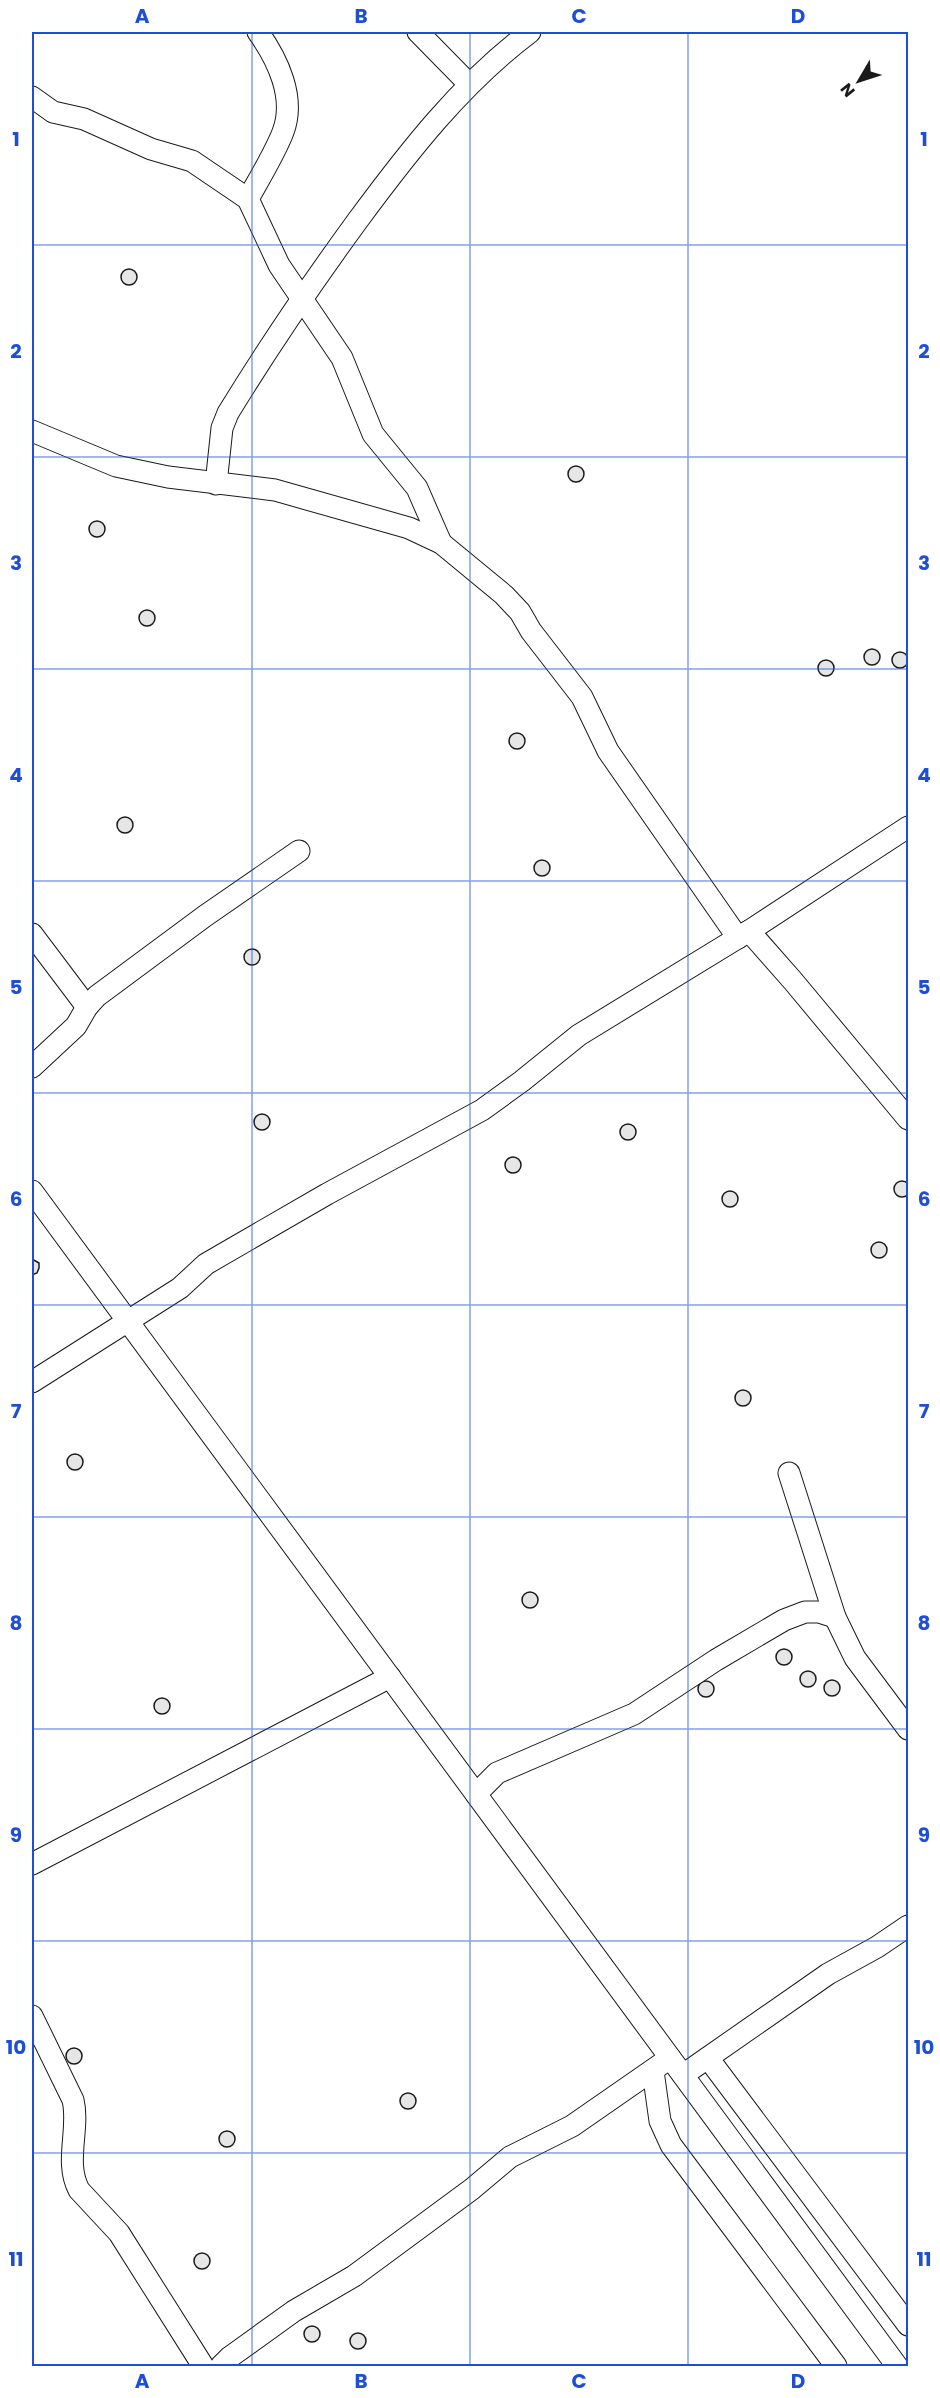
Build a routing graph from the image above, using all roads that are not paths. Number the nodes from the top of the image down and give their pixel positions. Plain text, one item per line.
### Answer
1 (258, 32) edge
2 (418, 32) edge
3 (530, 32) edge
4 (469, 84) junction
5 (32, 97) edge
6 (248, 199) junction
7 (301, 298) junction
8 (32, 431) edge
9 (216, 484) junction
10 (441, 543) junction
11 (909, 827) edge
12 (299, 851) dead end
13 (32, 934) edge
14 (744, 934) junction
15 (87, 1006) junction
16 (32, 1067) edge
17 (909, 1119) edge
18 (32, 1191) edge
19 (126, 1321) junction
20 (32, 1382) edge
21 (789, 1473) dead end
22 (835, 1617) junction
23 (390, 1677) junction
24 (909, 1729) edge
25 (476, 1794) junction
26 (32, 1864) edge
27 (909, 1926) edge
28 (32, 2016) edge
29 (670, 2058) junction
30 (708, 2058) junction
31 (652, 2071) junction
32 (683, 2075) junction
33 (909, 2325) edge
34 (203, 2367) edge
35 (221, 2367) edge
36 (836, 2367) edge
37 (897, 2367) edge

1 - 6 street
2 - 4 street
3 - 4 street
4 - 7 street
5 - 6 street
6 - 7 street
7 - 9 street
7 - 10 street
8 - 9 street
9 - 10 street
10 - 14 street
11 - 14 street
12 - 15 street
13 - 15 street
14 - 17 street
14 - 19 street
15 - 16 street
18 - 19 street
19 - 20 street
19 - 23 street
21 - 22 street
22 - 24 street
22 - 25 street
23 - 25 street
23 - 26 street
25 - 29 street
27 - 30 street
28 - 34 street
29 - 31 street
29 - 32 street
30 - 32 street
30 - 33 street
31 - 35 street
31 - 36 street
32 - 37 street

